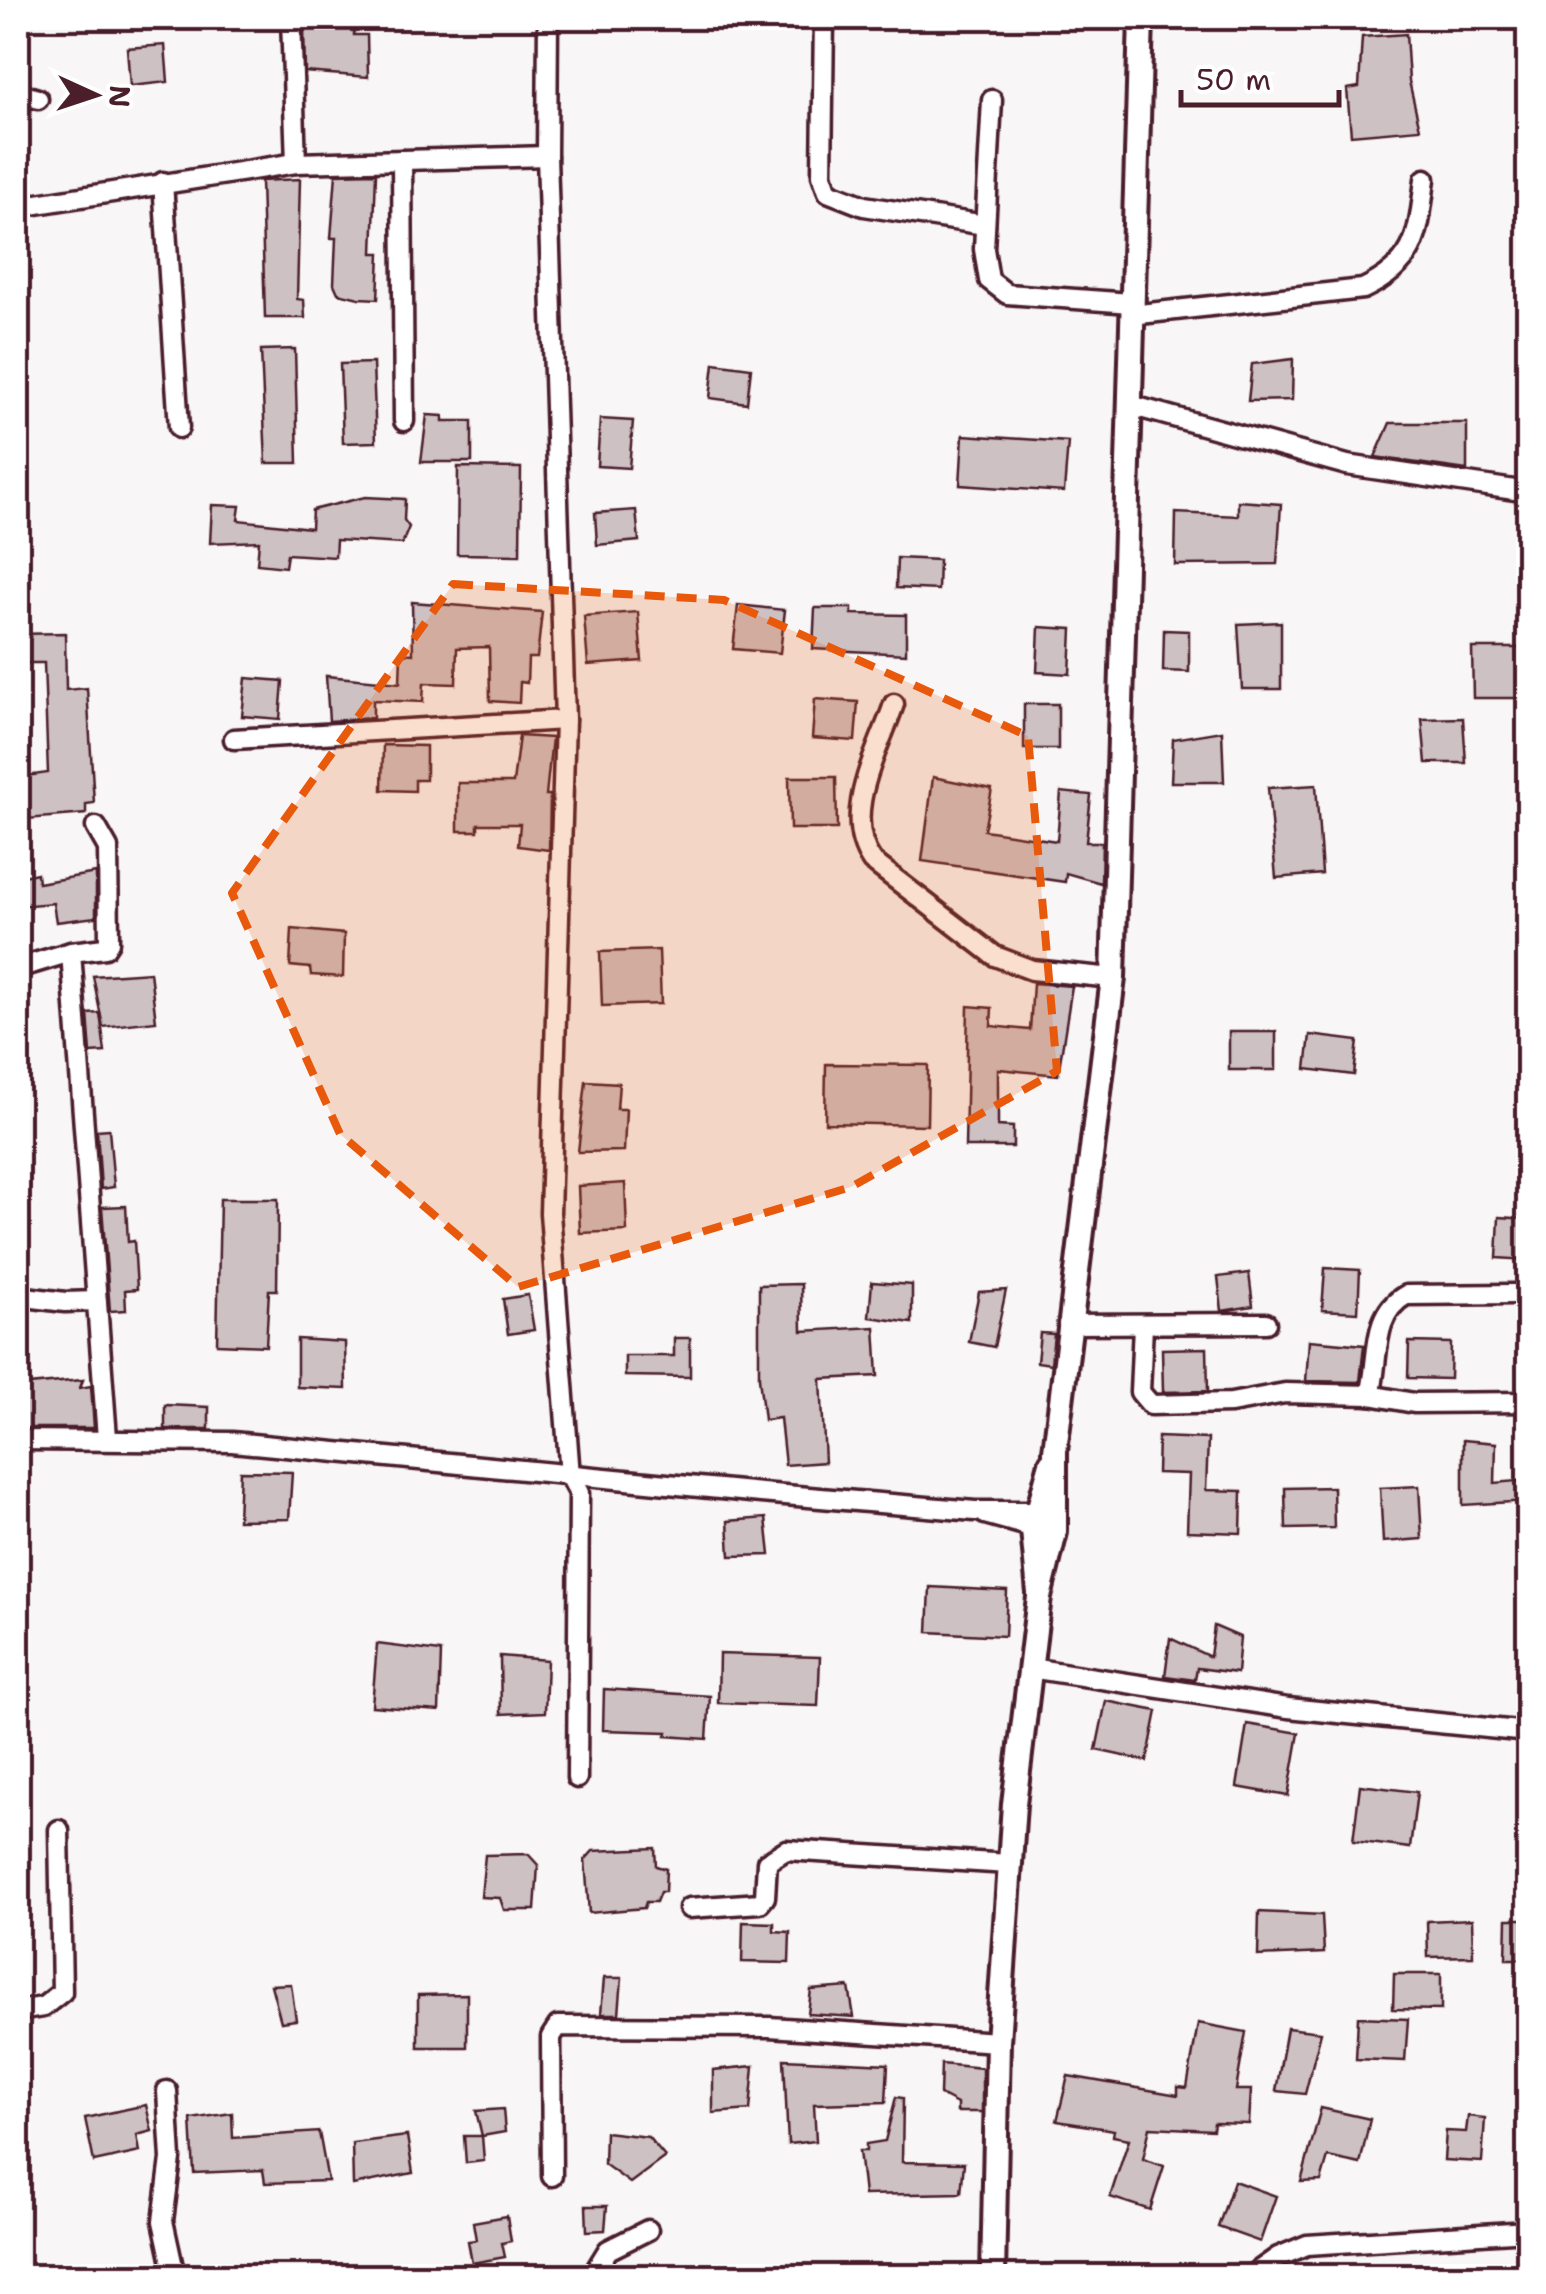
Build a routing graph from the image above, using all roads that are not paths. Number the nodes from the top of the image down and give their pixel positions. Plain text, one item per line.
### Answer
1 (291, 18) edge
2 (548, 18) edge
3 (824, 18) edge
4 (1142, 18) edge
5 (18, 93) edge
6 (38, 99) dead end
7 (992, 100) dead end
8 (547, 156) junction
9 (402, 160) junction
10 (296, 164) junction
11 (1425, 179) dead end
12 (163, 182) junction
13 (18, 207) edge
14 (985, 225) junction
15 (1131, 309) junction
16 (1130, 405) junction
17 (404, 421) dead end
18 (178, 428) dead end
19 (1528, 492) edge
20 (894, 704) dead end
21 (565, 720) junction
22 (234, 739) dead end
23 (96, 827) dead end
24 (70, 952) junction
25 (18, 968) edge
26 (1112, 978) junction
27 (1516, 1294) dead end
28 (18, 1296) edge
29 (97, 1301) junction
30 (1266, 1323) dead end
31 (1068, 1324) junction
32 (1143, 1325) junction
33 (1370, 1395) junction
34 (1528, 1402) edge
35 (107, 1438) junction
36 (18, 1440) edge
37 (570, 1476) junction
38 (1045, 1521) junction
39 (1030, 1668) junction
40 (1528, 1732) edge
41 (577, 1778) dead end
42 (60, 1830) dead end
43 (1009, 1864) junction
44 (689, 1908) dead end
45 (18, 2010) edge
46 (998, 2042) junction
47 (166, 2091) dead end
48 (552, 2176) dead end
49 (648, 2230) dead end
50 (1528, 2231) edge
51 (175, 2276) edge
52 (592, 2276) edge
53 (993, 2276) edge
54 (1252, 2276) edge

1 - 10 street
2 - 8 street
3 - 14 street
4 - 15 street
5 - 6 street
7 - 14 street
8 - 9 street
8 - 21 street
9 - 10 street
9 - 17 street
10 - 12 street
11 - 15 street
12 - 13 street
12 - 18 street
14 - 15 street
15 - 16 street
16 - 19 street
16 - 26 street
20 - 26 street
21 - 22 street
21 - 37 street
23 - 24 street
24 - 25 street
24 - 29 street
26 - 31 street
27 - 33 street
28 - 29 street
29 - 35 street
30 - 32 street
31 - 32 street
31 - 38 street
32 - 33 street
33 - 34 street
35 - 36 street
35 - 37 street
37 - 38 street
37 - 41 street
38 - 39 street
39 - 40 street
39 - 43 street
42 - 45 street
43 - 44 street
43 - 46 street
46 - 48 street
46 - 53 street
47 - 51 street
49 - 52 street
50 - 54 street

